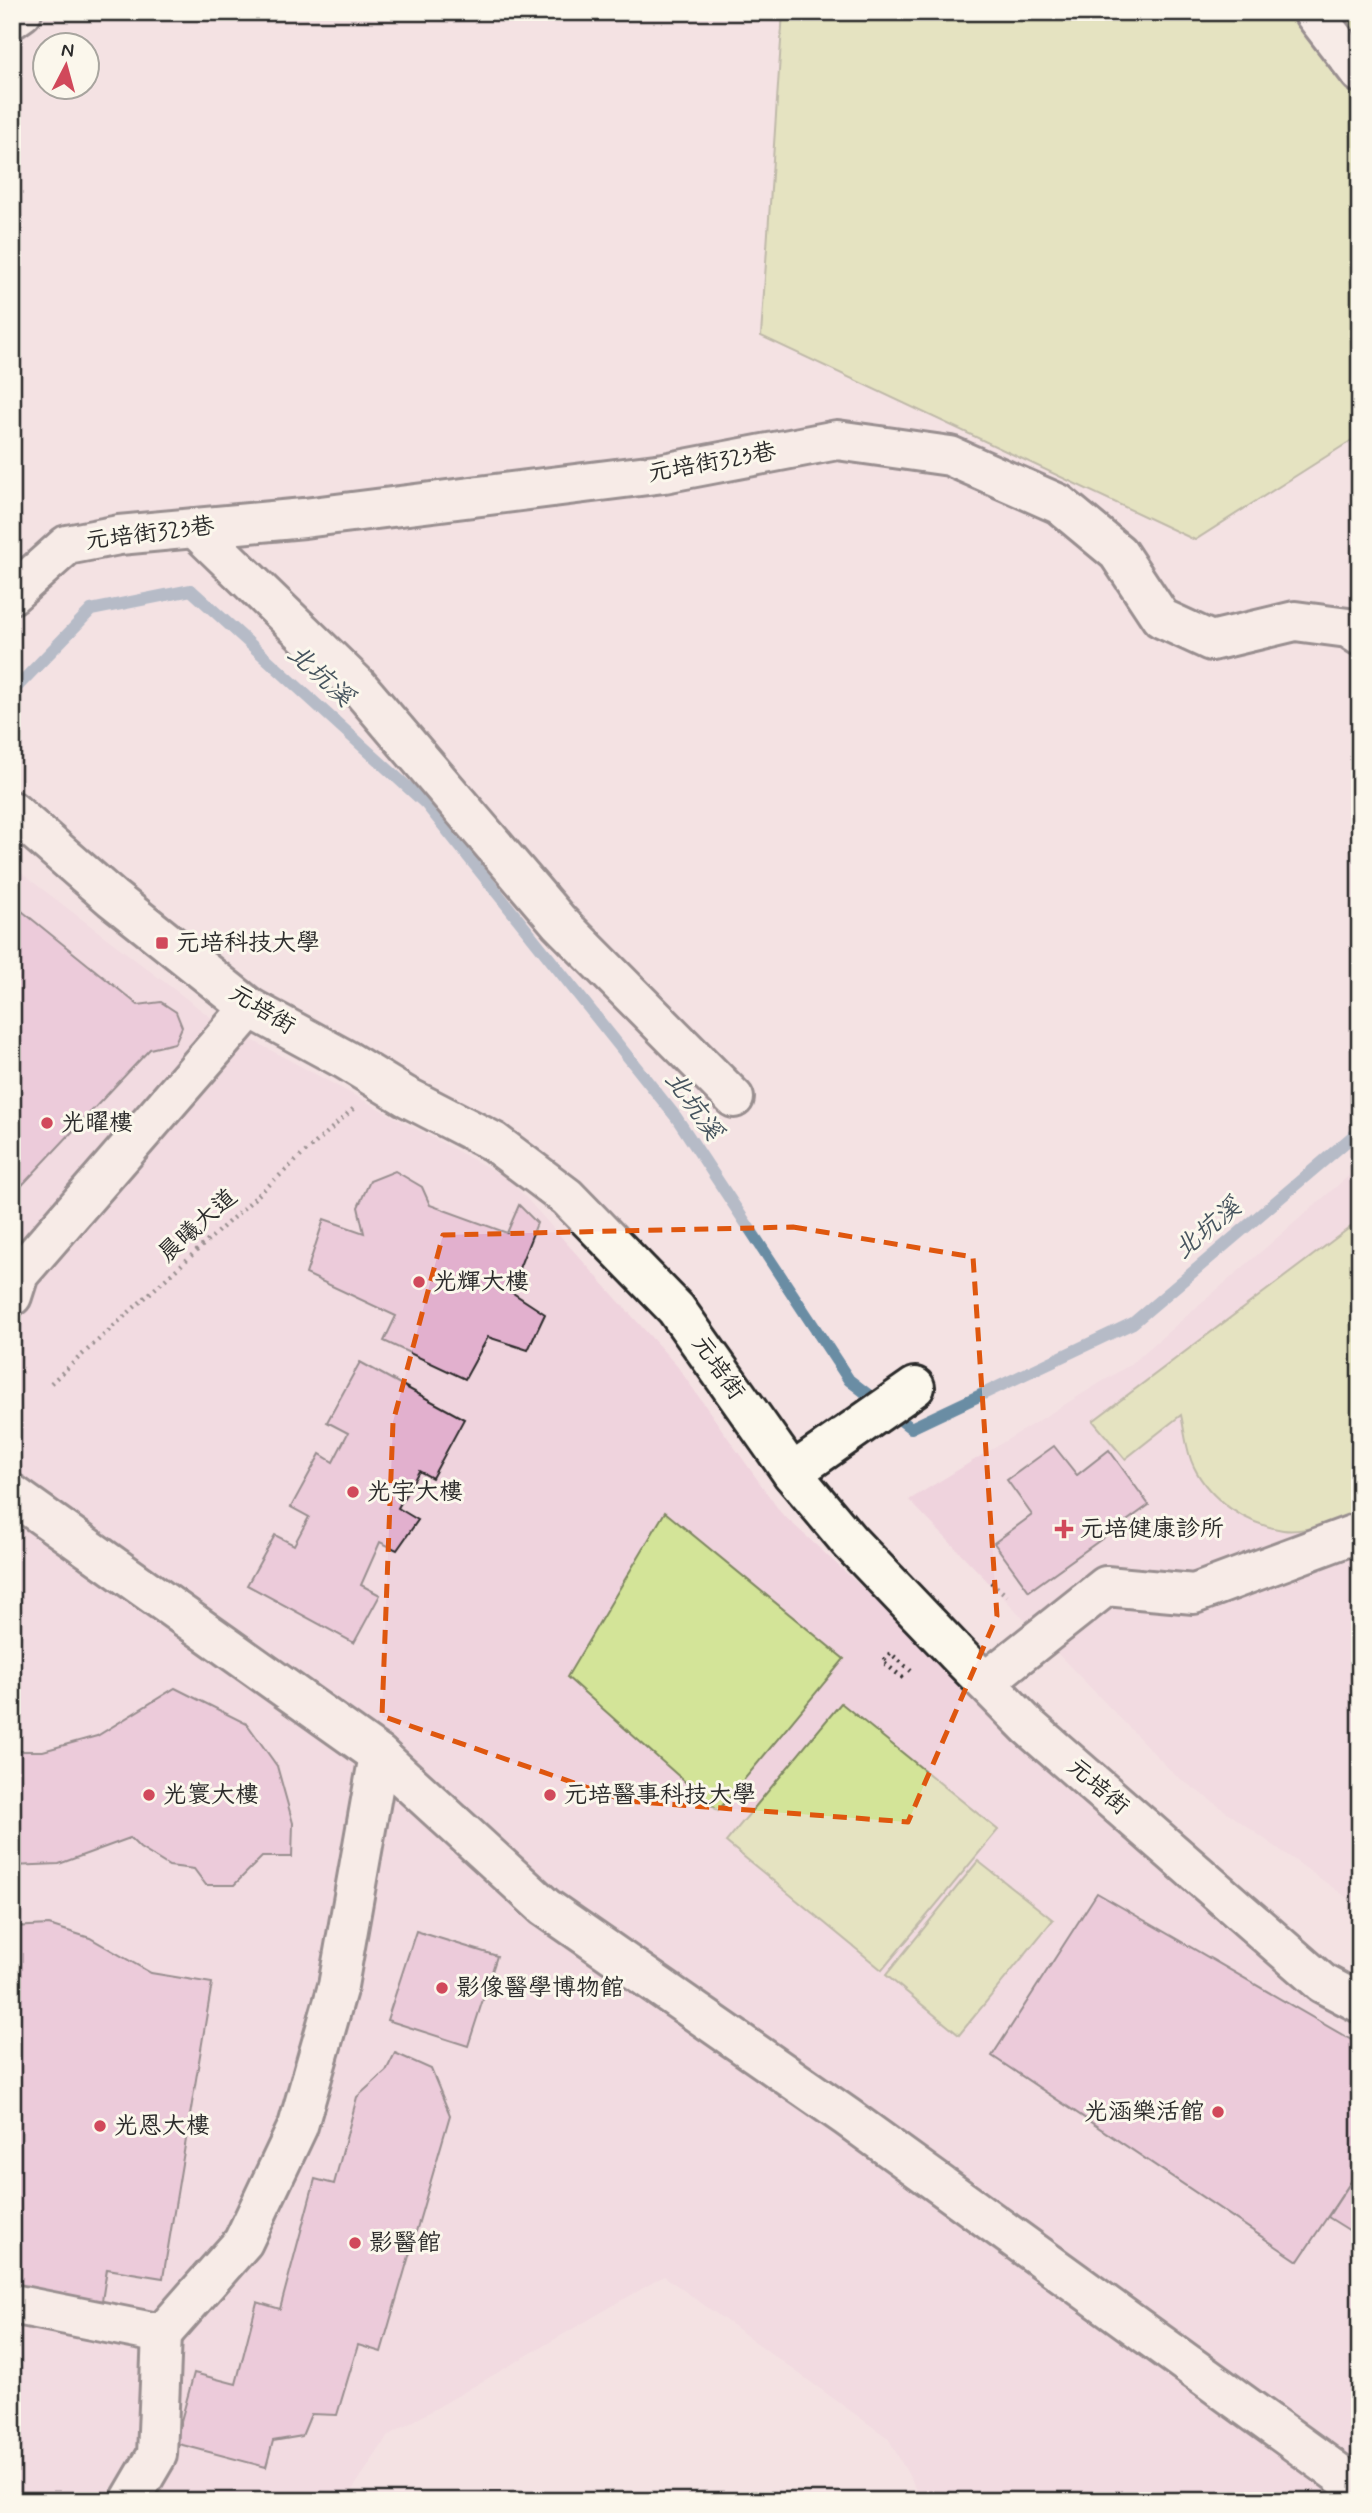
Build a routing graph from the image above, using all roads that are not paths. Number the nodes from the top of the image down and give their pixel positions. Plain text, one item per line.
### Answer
1 (22, 12) edge
2 (1313, 12) edge
3 (12, 19) edge
4 (1360, 74) edge
5 (195, 528) junction
6 (12, 594) edge
7 (1360, 636) edge
8 (12, 811) edge
9 (250, 1008) junction
10 (734, 1098) dead end
11 (12, 1296) edge
12 (915, 1387) dead end
13 (792, 1473) junction
14 (12, 1494) edge
15 (1360, 1532) edge
16 (985, 1682) junction
17 (379, 1755) junction
18 (1360, 2003) edge
19 (12, 2304) edge
20 (162, 2334) junction
21 (1360, 2489) edge
22 (130, 2501) edge

1 - 3 street
2 - 4 street
5 - 6 street, 元培街323巷
5 - 7 street, 元培街323巷
5 - 10 street
8 - 9 street, 元培街
9 - 11 street
9 - 13 street, 元培街
12 - 13 street
13 - 16 street, 元培街
14 - 17 street
15 - 16 street
16 - 18 street, 元培街
17 - 20 street
17 - 21 street
19 - 20 street
20 - 22 street

